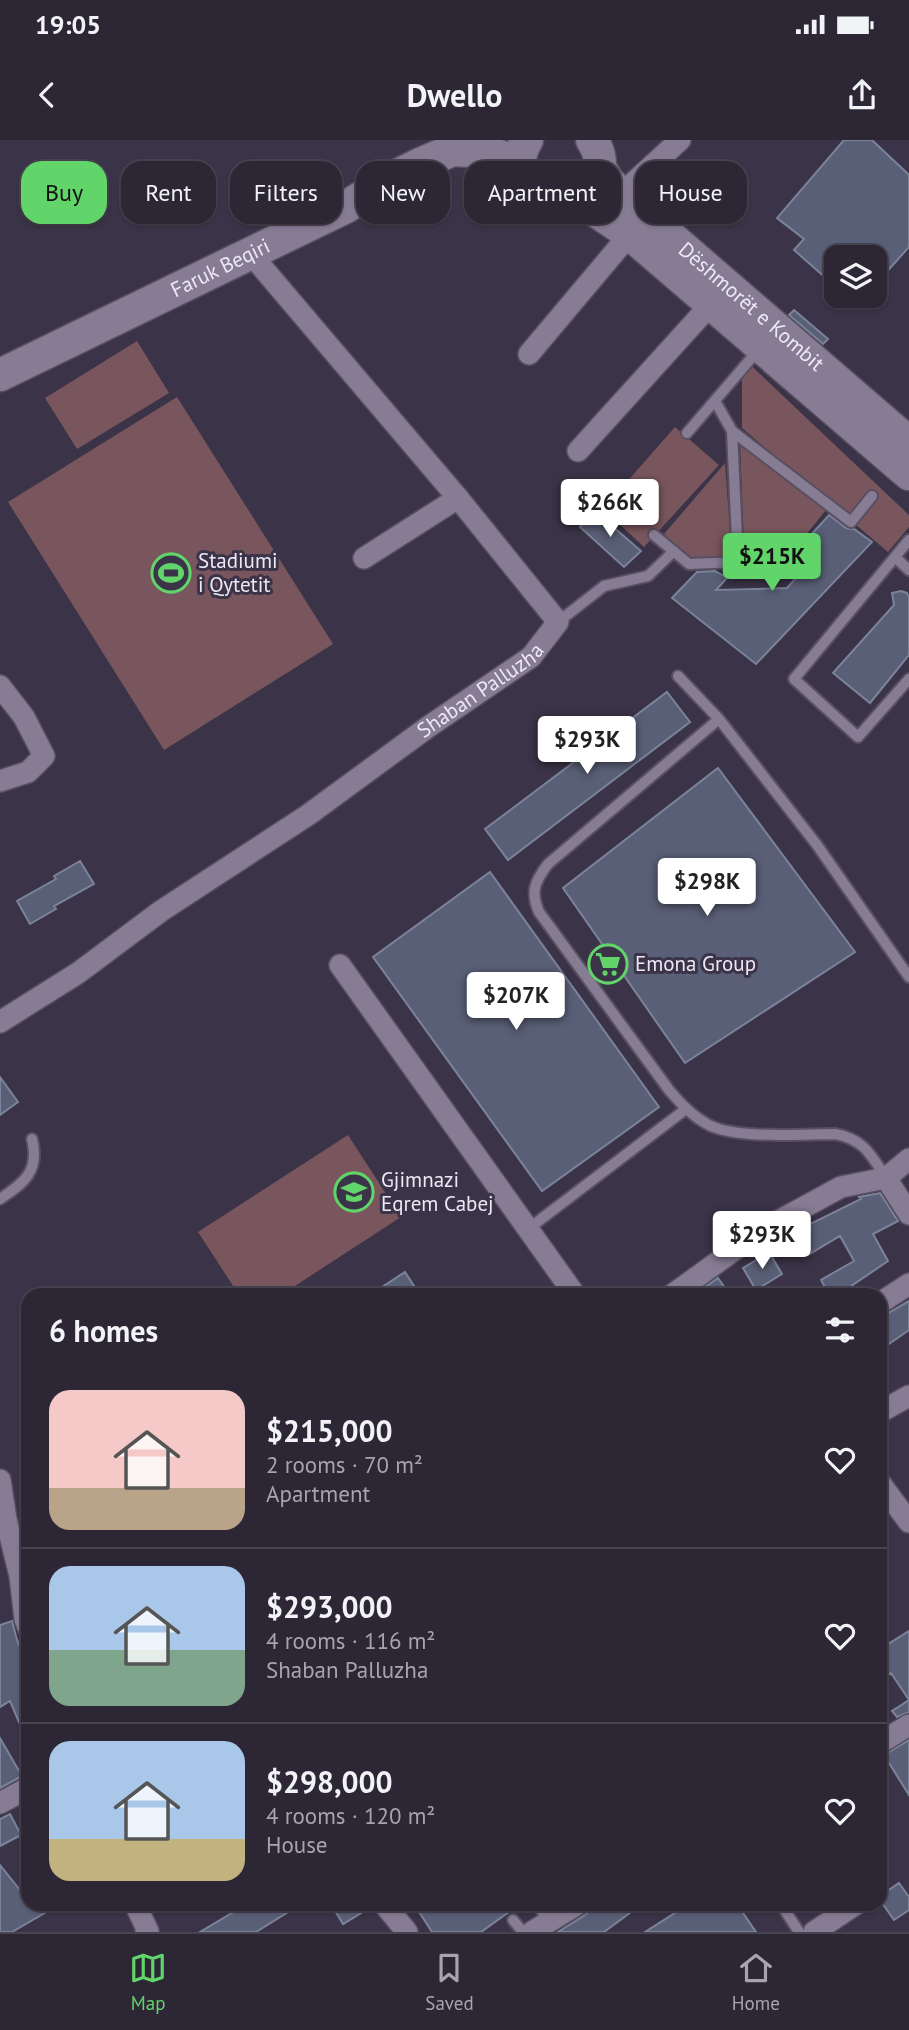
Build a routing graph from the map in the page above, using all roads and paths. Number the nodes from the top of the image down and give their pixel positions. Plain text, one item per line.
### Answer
1 (680, 140) edge
2 (427, 148) edge
3 (524, 151) edge
4 (406, 155) edge
5 (621, 194) joint
6 (615, 224) edge
7 (630, 234) junction
8 (250, 253) junction
9 (712, 303) junction
10 (753, 329) junction
11 (529, 355) dead end
12 (0, 375) edge
13 (715, 401) junction
14 (732, 431) junction
15 (687, 433) dead end
16 (578, 451) dead end
17 (906, 457) edge
18 (872, 496) dead end
19 (458, 498) junction
20 (654, 535) dead end
21 (909, 540) edge
22 (674, 551) junction
23 (895, 557) junction
24 (364, 558) dead end
25 (909, 570) edge
26 (558, 622) junction
27 (678, 677) dead end
28 (909, 679) edge
29 (0, 686) edge
30 (719, 719) junction
31 (0, 780) edge
32 (340, 965) dead end
33 (909, 977) edge
34 (0, 1023) edge
35 (686, 1109) junction
36 (32, 1139) dead end
37 (909, 1159) edge
38 (886, 1178) junction
39 (0, 1199) edge
40 (909, 1214) edge
41 (528, 1228) junction
42 (909, 1283) edge
43 (570, 1288) edge
44 (682, 1288) edge
45 (887, 1298) edge
46 (909, 1396) edge
47 (887, 1408) edge
48 (0, 1480) edge
49 (887, 1492) edge
50 (3, 1521) edge
51 (909, 1522) edge
52 (21, 1585) edge
53 (909, 1725) edge
54 (887, 1739) edge
55 (21, 1792) edge
56 (0, 1803) edge
57 (138, 1911) edge
58 (390, 1911) edge
59 (560, 1911) edge
60 (786, 1911) edge
61 (846, 1911) edge
62 (540, 1919) edge
63 (513, 1920) dead end
64 (146, 1932) edge
65 (407, 1932) edge
66 (523, 1932) edge
67 (799, 1932) edge
68 (814, 1932) edge

1 - 5 street
2 - 3 street, Faruk Beqiri
2 - 4 street, Faruk Beqiri
4 - 8 street, Faruk Beqiri
5 - 10 street, Dëshmorët e Kombit
6 - 7 street, Dëshmorët e Kombit
7 - 9 street, Dëshmorët e Kombit
7 - 11 street
8 - 12 street, Faruk Beqiri
8 - 19 street, Shaban Palluzha
9 - 10 street, Dëshmorët e Kombit
9 - 16 street, Dëshmorët e Kombit
10 - 13 lane
10 - 17 street, Dëshmorët e Kombit
13 - 14 lane
13 - 15 lane
14 - 18 lane
14 - 22 lane
19 - 24 street
19 - 26 street, Shaban Palluzha
20 - 22 lane
21 - 23 lane
22 - 26 lane
23 - 25 lane
23 - 28 lane
26 - 34 street, Shaban Palluzha
27 - 30 lane
29 - 31 street
30 - 33 lane
30 - 35 lane
32 - 41 street
35 - 38 lane
35 - 41 lane
36 - 39 lane
37 - 38 street
38 - 40 street
38 - 44 street
41 - 43 street
42 - 45 street
46 - 47 street
48 - 50 street
49 - 51 street
50 - 52 street
53 - 54 street
55 - 56 street
57 - 64 street
58 - 65 street
59 - 62 street
60 - 67 lane
61 - 68 street
63 - 66 lane

